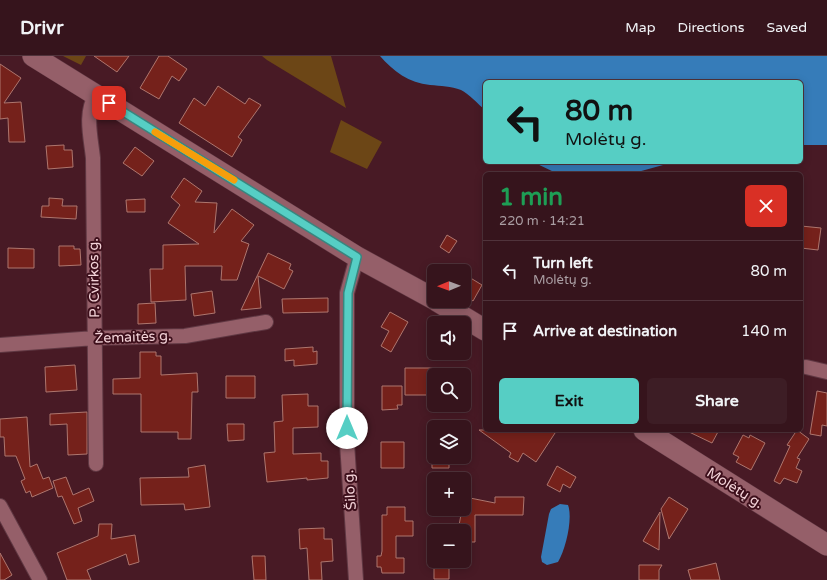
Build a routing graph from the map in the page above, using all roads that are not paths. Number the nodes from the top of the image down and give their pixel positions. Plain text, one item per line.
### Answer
1 (33, 56) edge
2 (96, 95) junction
3 (357, 257) junction
4 (427, 295) edge
5 (449, 308) edge
6 (266, 322) dead end
7 (483, 329) edge
8 (95, 338) junction
9 (0, 345) edge
10 (806, 367) dead end
11 (827, 372) edge
12 (647, 432) edge
13 (96, 464) dead end
14 (0, 506) edge
15 (827, 545) edge
16 (40, 580) edge
17 (356, 580) edge

1 - 2 street
2 - 3 street
2 - 8 street, P. Cvirkos g.
3 - 4 street
3 - 17 street, Šilo g.
5 - 7 street
6 - 8 street, Žemaitės g.
8 - 9 street, Žemaitės g.
8 - 13 street, P. Cvirkos g.
10 - 11 street
12 - 15 street, Molėtų g.
14 - 16 street

